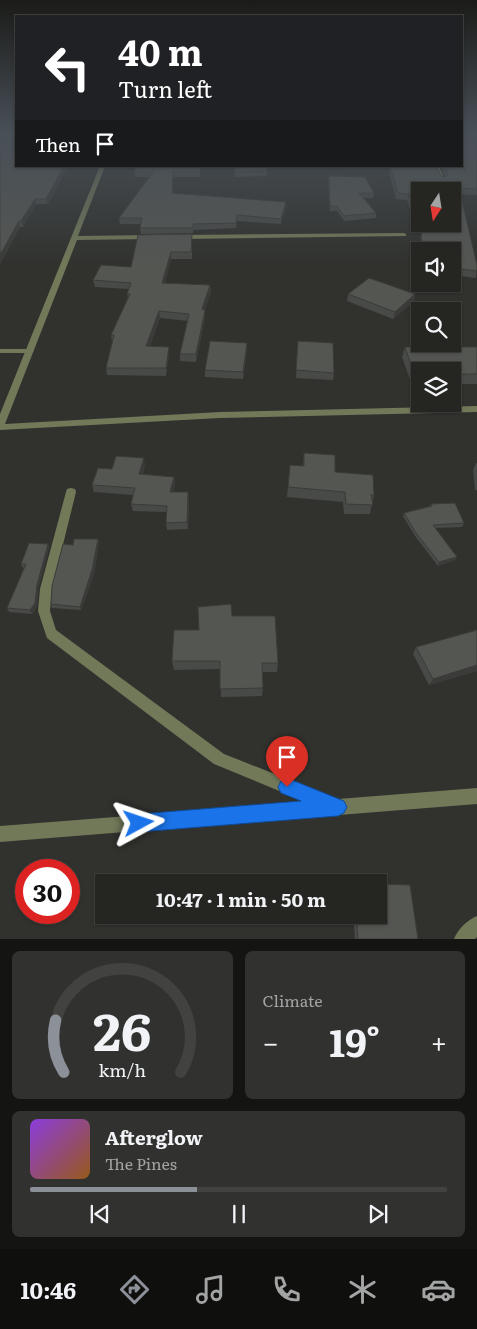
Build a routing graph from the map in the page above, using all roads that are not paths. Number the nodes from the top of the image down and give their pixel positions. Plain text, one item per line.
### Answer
1 (100, 176) edge
2 (441, 176) edge
3 (443, 180) edge
4 (404, 235) dead end
5 (155, 237) edge
6 (174, 237) edge
7 (75, 238) junction
8 (0, 351) edge
9 (30, 351) junction
10 (477, 409) edge
11 (0, 426) edge
12 (71, 492) dead end
13 (477, 796) edge
14 (338, 807) junction
15 (0, 834) edge
16 (477, 925) edge
17 (463, 939) edge

1 - 7 street
2 - 3 street
4 - 6 street
5 - 7 street
7 - 9 street
8 - 9 lane
9 - 11 street
10 - 11 street
12 - 14 street
13 - 14 street
14 - 15 street
16 - 17 street

